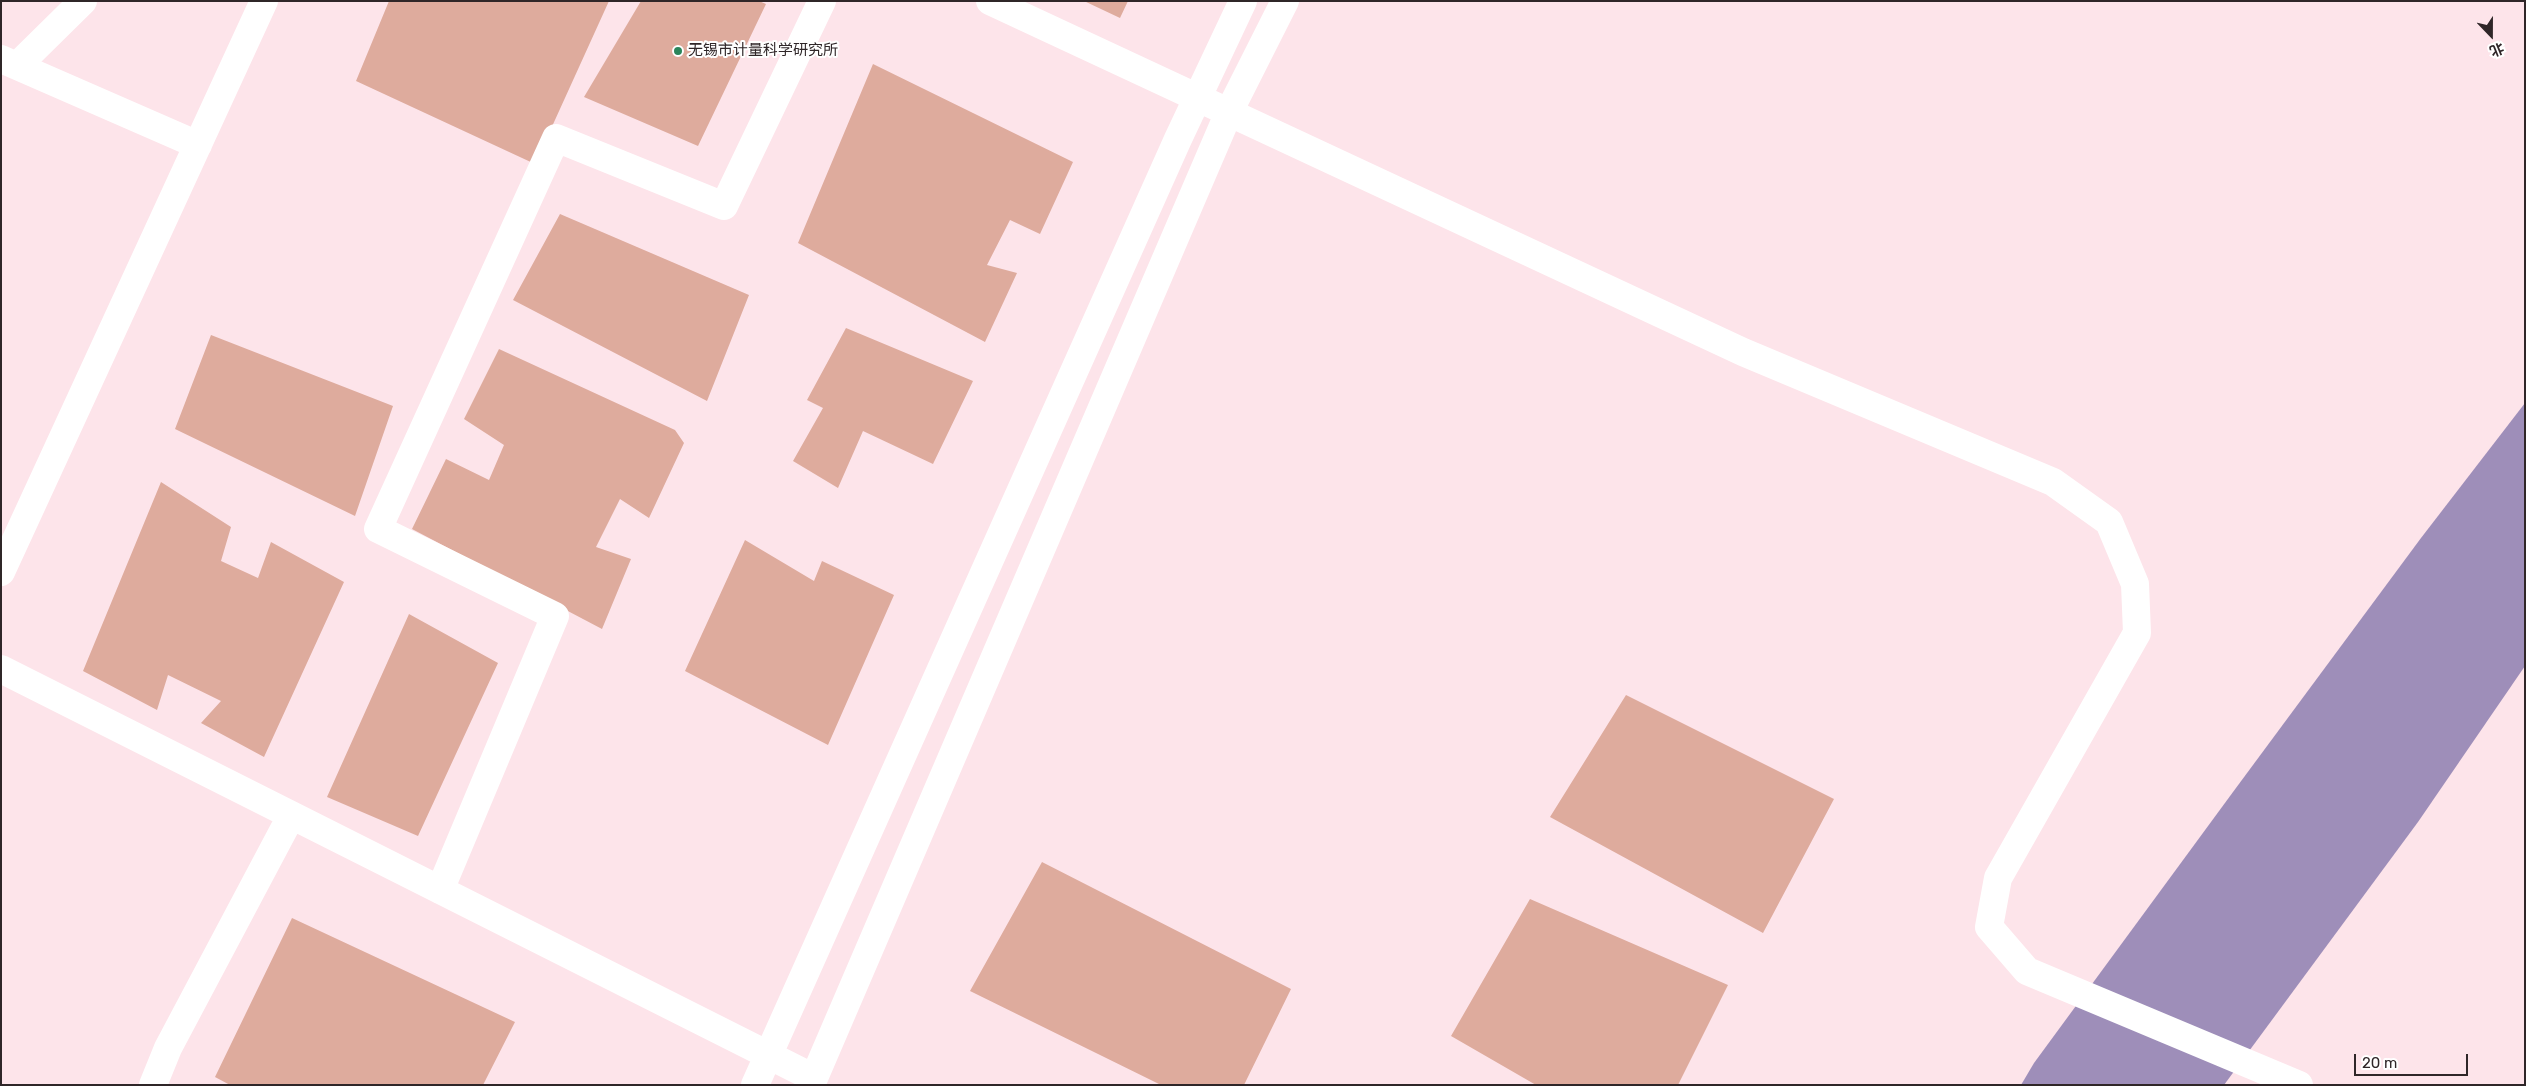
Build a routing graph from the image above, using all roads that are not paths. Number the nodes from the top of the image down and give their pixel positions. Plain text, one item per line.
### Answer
1 (83, 1) edge
2 (264, 1) edge
3 (822, 1) edge
4 (990, 1) edge
5 (1243, 1) edge
6 (1285, 1) edge
7 (9, 63) edge
8 (1197, 96) junction
9 (1228, 112) junction
10 (198, 145) junction
11 (1, 572) edge
12 (1, 668) edge
13 (291, 816) junction
14 (440, 890) junction
15 (768, 1056) junction
16 (812, 1081) edge
17 (153, 1085) edge
18 (755, 1085) edge
19 (2299, 1085) edge

1 - 7 street
2 - 10 street
3 - 14 street
4 - 8 street
5 - 8 street
6 - 9 street
7 - 10 street
8 - 9 street
8 - 15 street
9 - 16 street
9 - 19 street
10 - 11 street
12 - 13 street
13 - 14 street
13 - 17 street
14 - 15 street
15 - 16 street
15 - 18 street

